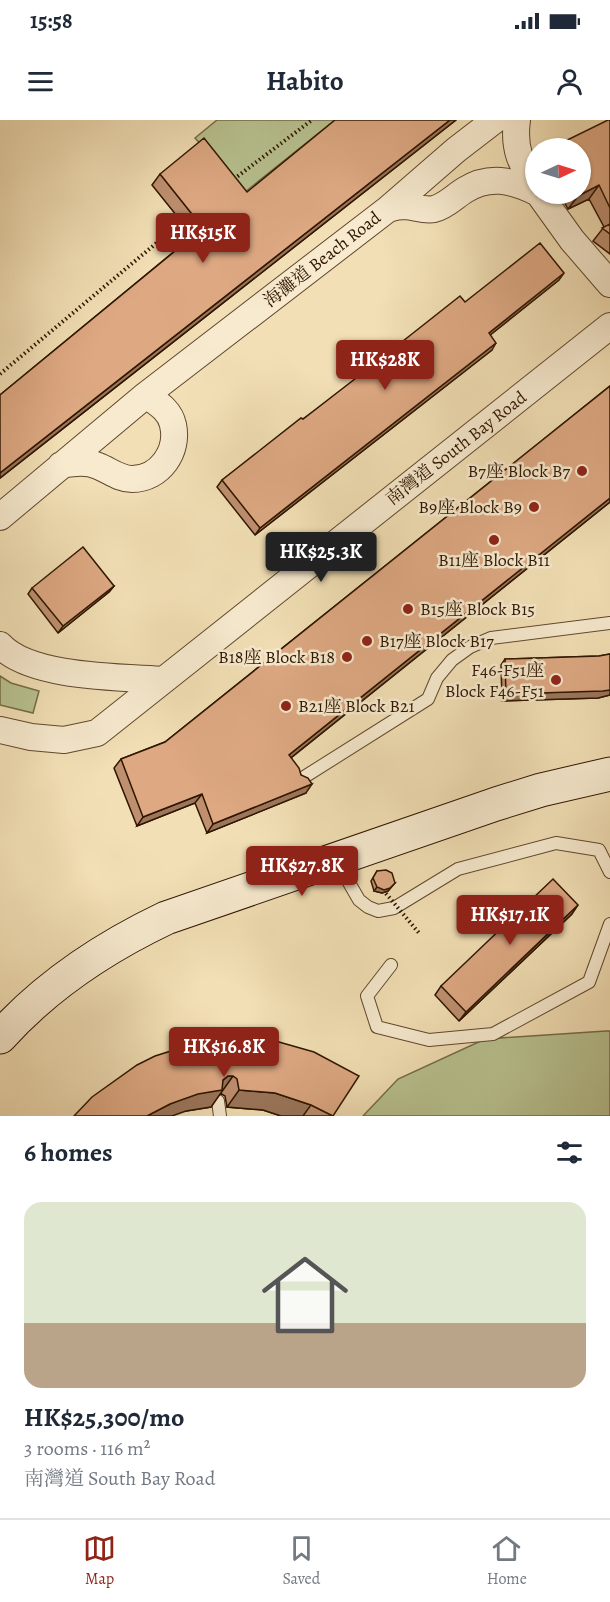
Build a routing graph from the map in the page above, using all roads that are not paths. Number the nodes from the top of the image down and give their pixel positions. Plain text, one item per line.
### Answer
1 (495, 120) edge
2 (517, 120) edge
3 (525, 170) edge
4 (525, 186) edge
5 (547, 204) edge
6 (388, 208) junction
7 (610, 284) edge
8 (610, 326) edge
9 (146, 395) junction
10 (62, 465) junction
11 (0, 517) edge
12 (610, 623) edge
13 (0, 645) edge
14 (164, 680) junction
15 (0, 730) edge
16 (610, 774) edge
17 (301, 779) edge
18 (335, 858) junction
19 (610, 872) edge
20 (610, 924) edge
21 (391, 965) dead end
22 (0, 1037) edge
23 (218, 1101) edge
24 (220, 1116) edge

1 - 6 street, 海灘道 Beach Road
2 - 3 street
4 - 6 street
5 - 7 street
6 - 9 street, 海灘道 Beach Road
8 - 14 street, 南灣道 South Bay Road
9 - 10 street, 海灘道 Beach Road
9 - 10 street
10 - 11 street, 海灘道 Beach Road
12 - 17 lane
13 - 14 street
14 - 15 street, 南灣道 South Bay Road
16 - 18 main road
18 - 19 lane
18 - 22 main road
20 - 21 lane
23 - 24 lane

